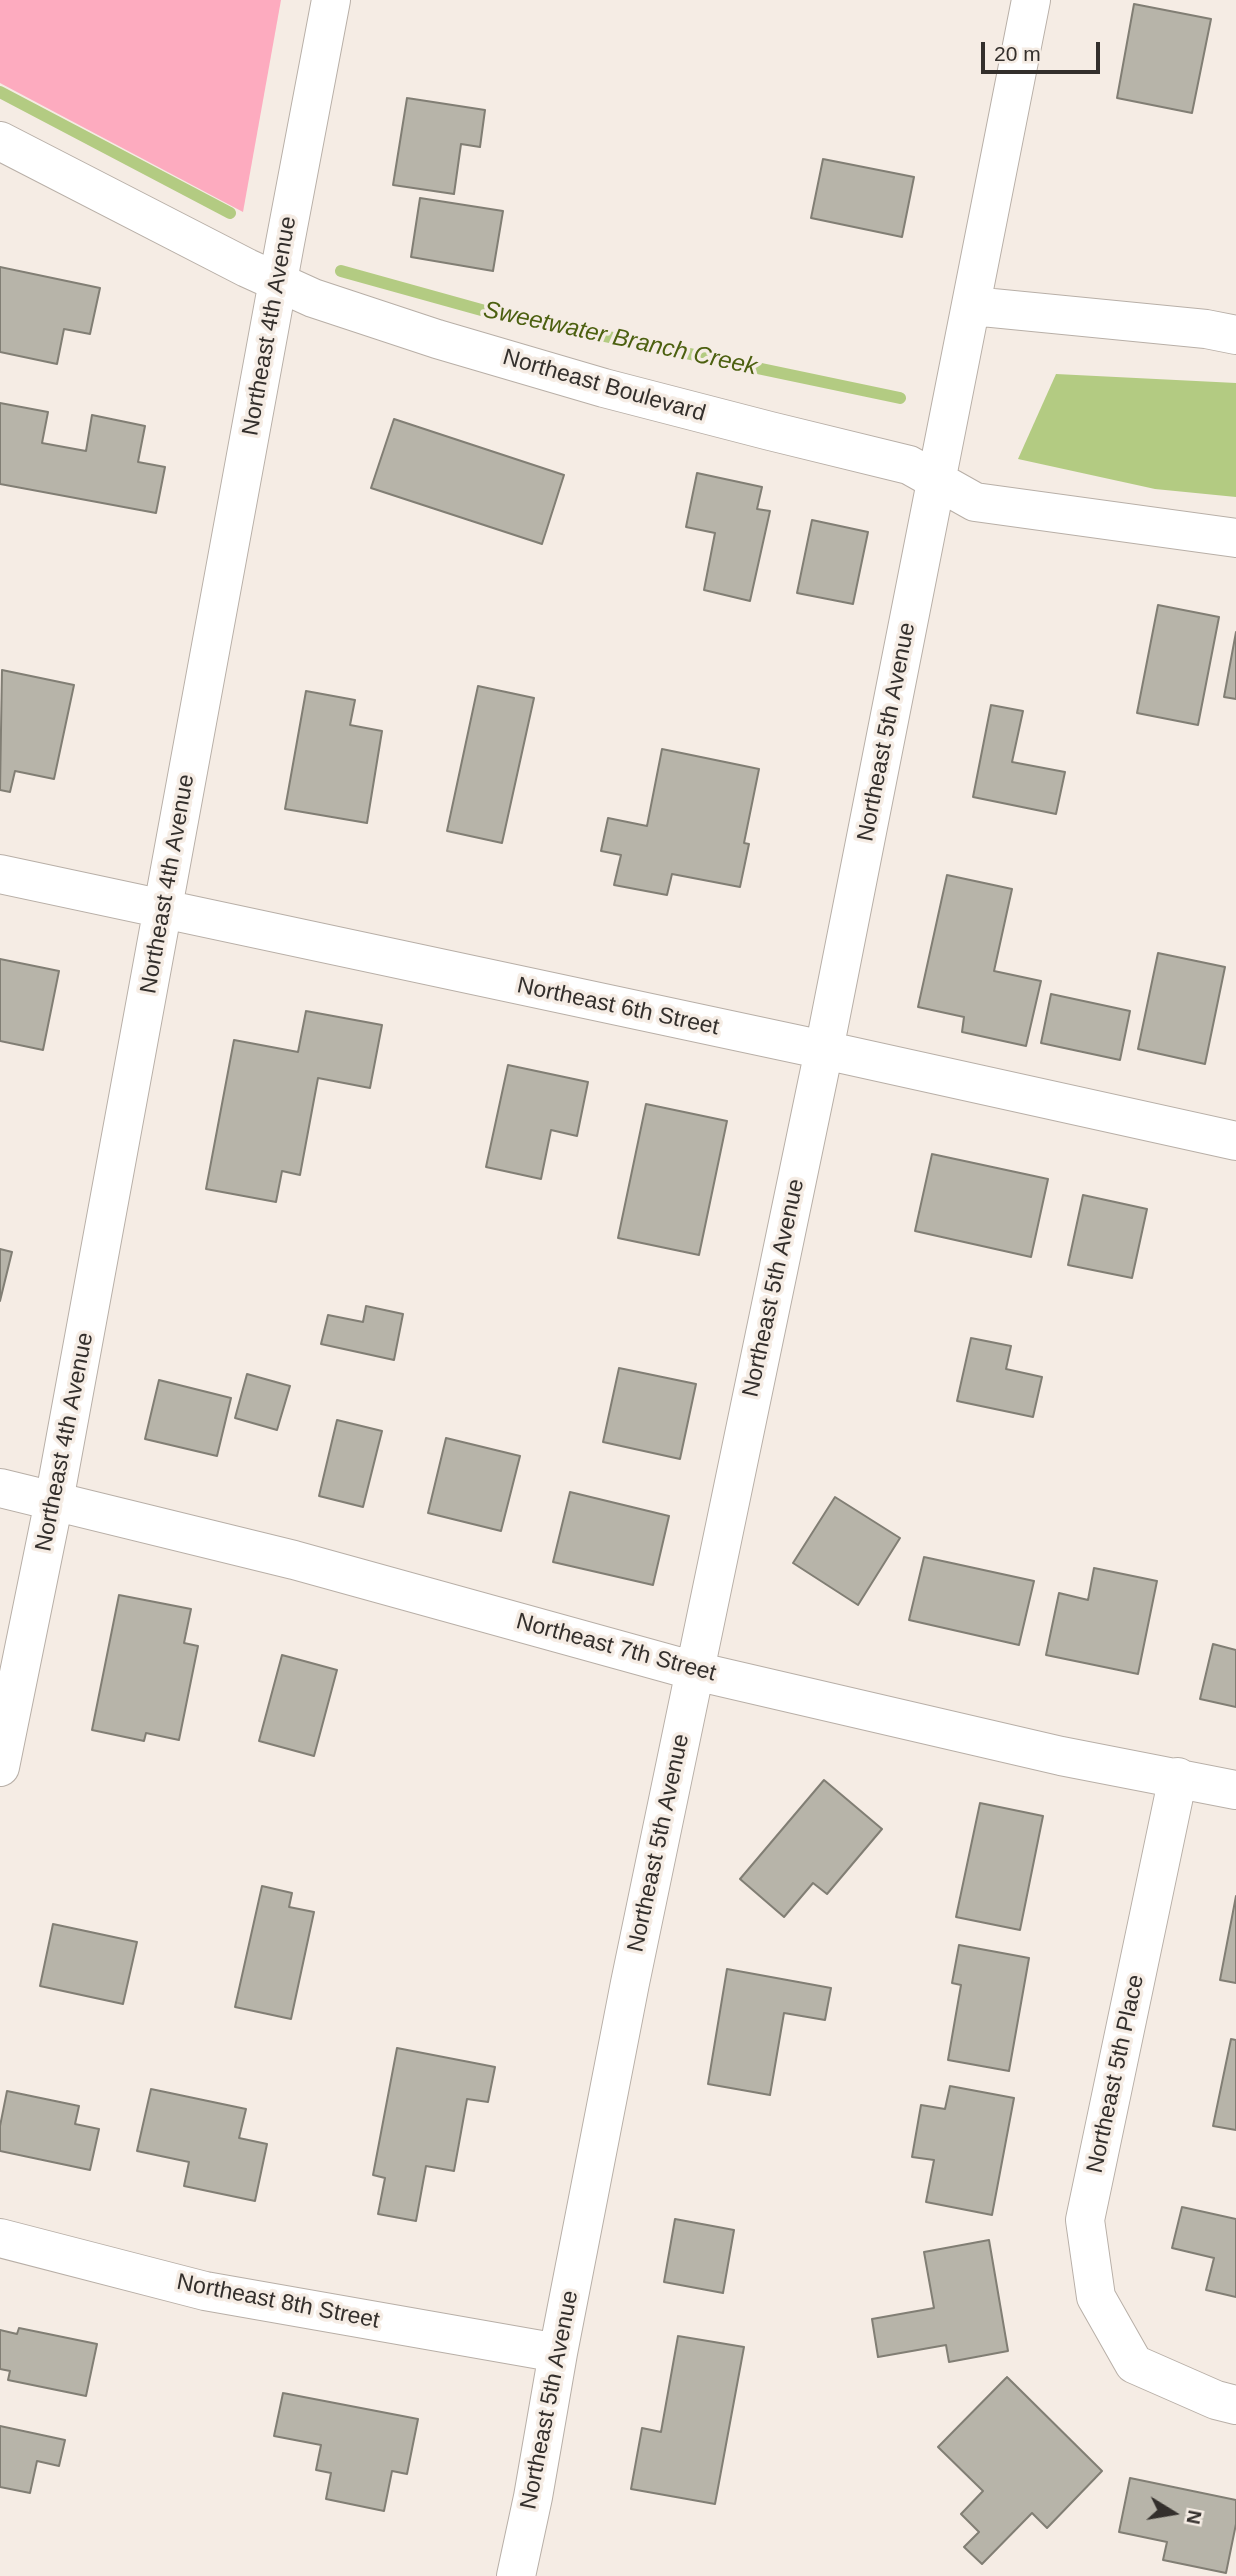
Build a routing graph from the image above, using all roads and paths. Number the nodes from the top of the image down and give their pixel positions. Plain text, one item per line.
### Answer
1 (331, 0) edge
2 (1031, 0) edge
3 (0, 141) edge
4 (278, 282) junction
5 (972, 306) junction
6 (1236, 335) edge
7 (937, 481) junction
8 (1236, 538) edge
9 (0, 874) edge
10 (163, 909) junction
11 (824, 1050) junction
12 (1236, 1142) edge
13 (0, 1488) edge
14 (54, 1502) junction
15 (695, 1671) junction
16 (0, 1767) edge
17 (1178, 1777) junction
18 (1236, 1790) edge
19 (0, 2238) edge
20 (558, 2353) junction
21 (1236, 2404) edge
22 (516, 2576) edge

1 - 4 street, Northeast 4th Avenue
2 - 5 street, Northeast 5th Avenue
3 - 4 street, Northeast Boulevard
4 - 7 street, Northeast Boulevard
4 - 10 street, Northeast 4th Avenue
5 - 6 street
5 - 7 street, Northeast 5th Avenue
7 - 8 street, Northeast Boulevard
7 - 11 street, Northeast 5th Avenue
9 - 10 street, Northeast 6th Street
10 - 11 street, Northeast 6th Street
10 - 14 street, Northeast 4th Avenue
11 - 12 street, Northeast 6th Street
11 - 15 street, Northeast 5th Avenue
13 - 14 street, Northeast 7th Street
14 - 15 street, Northeast 7th Street
14 - 16 street, Northeast 4th Avenue
15 - 17 street, Northeast 7th Street
15 - 20 street, Northeast 5th Avenue
17 - 18 street, Northeast 7th Street
17 - 21 street, Northeast 5th Place
19 - 20 street, Northeast 8th Street
20 - 22 street, Northeast 5th Avenue

